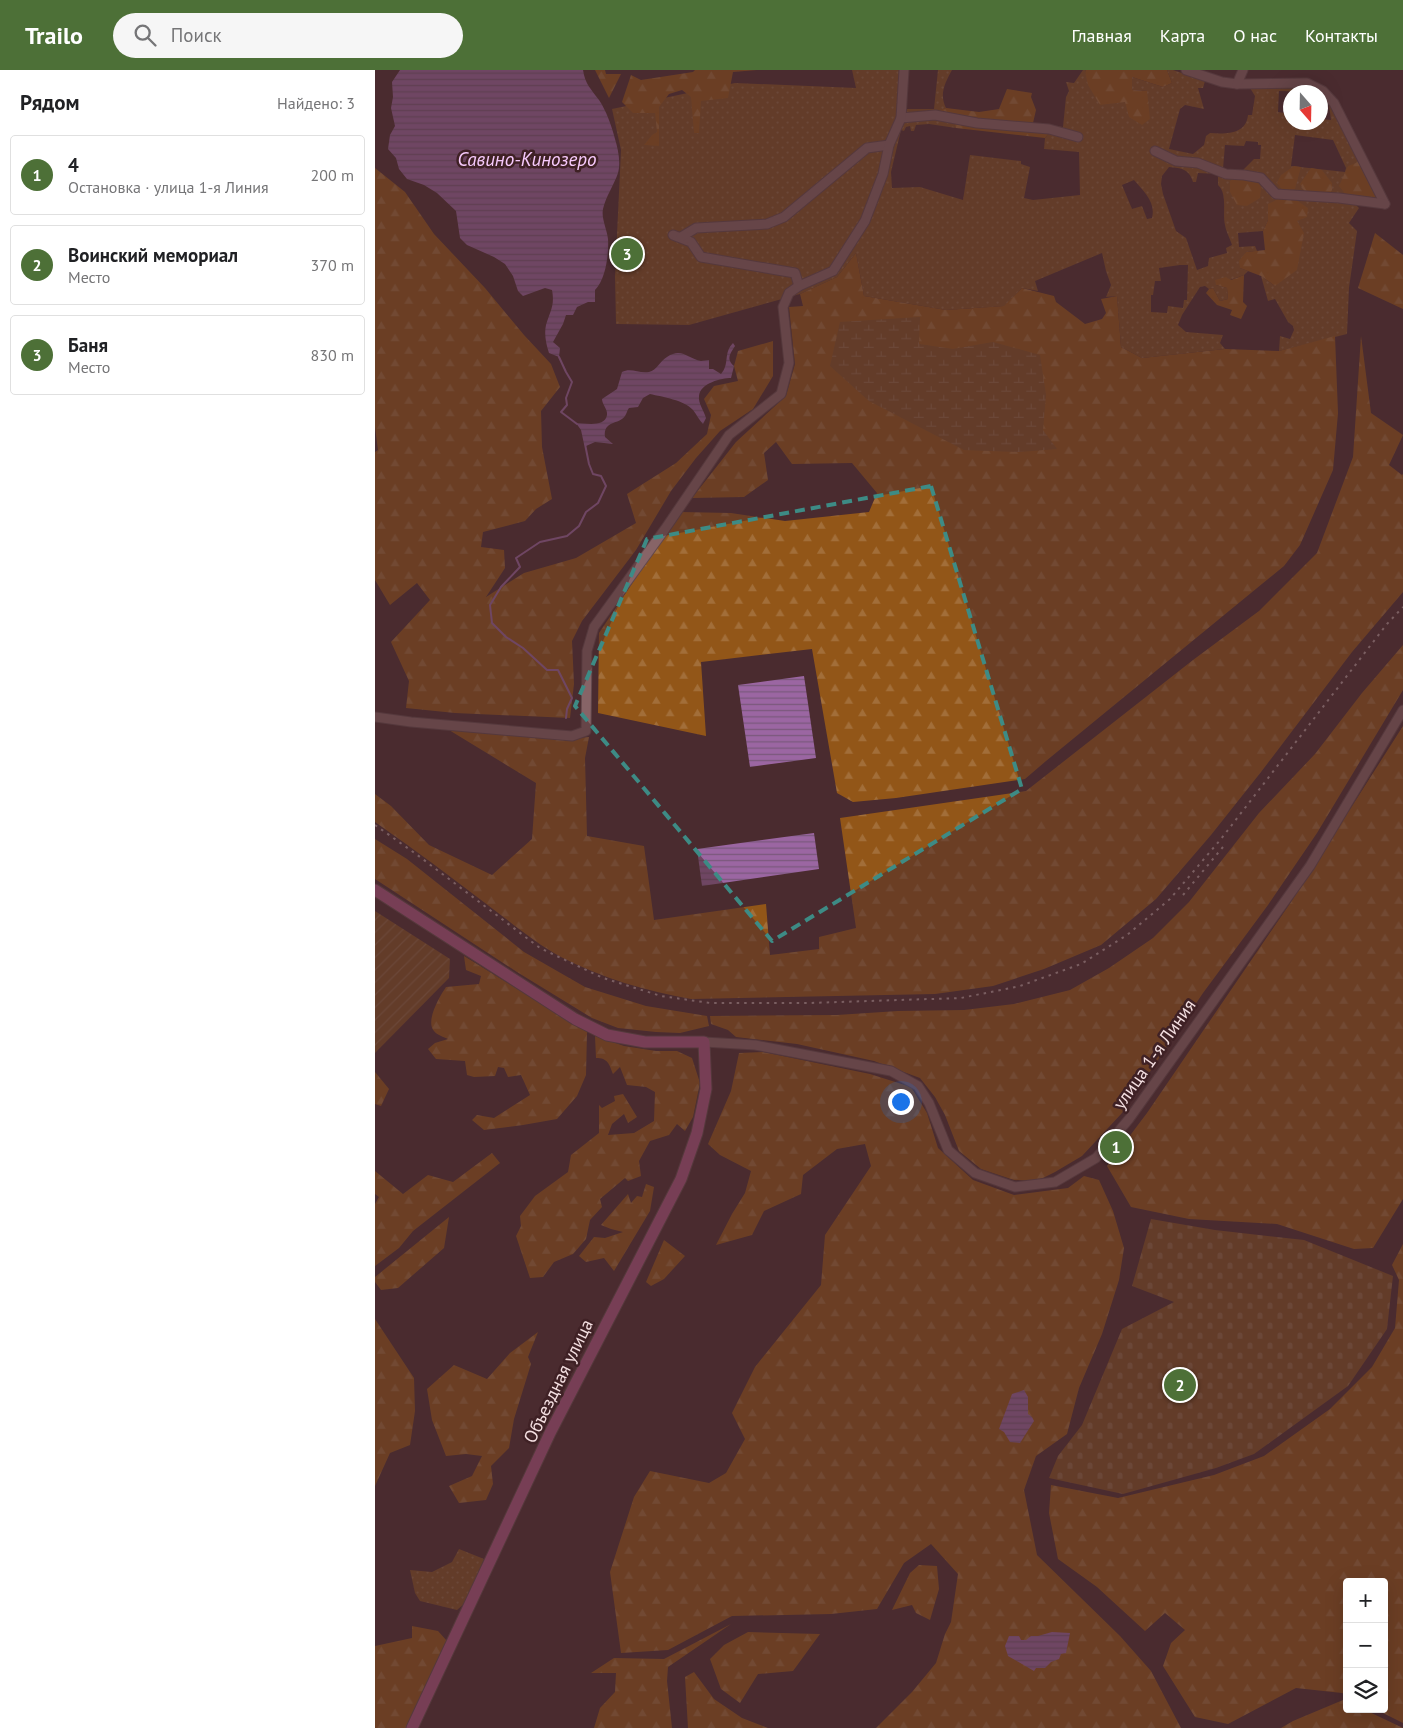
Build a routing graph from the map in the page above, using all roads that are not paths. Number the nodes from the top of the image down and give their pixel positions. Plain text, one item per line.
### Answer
1 (904, 70) edge
2 (1186, 70) edge
3 (1243, 70) edge
4 (1237, 84) junction
5 (901, 118) junction
6 (1078, 137) dead end
7 (889, 145) junction
8 (1155, 151) dead end
9 (799, 286) junction
10 (1403, 710) edge
11 (375, 717) edge
12 (375, 890) edge
13 (704, 1042) junction
14 (411, 1728) edge

1 - 5 street
2 - 4 street
3 - 4 street
4 - 8 street
5 - 6 street
5 - 7 street
7 - 9 street
7 - 9 street
9 - 11 street
10 - 13 street, улица 1-я Линия
12 - 13 main road
13 - 14 main road, Объездная улица

